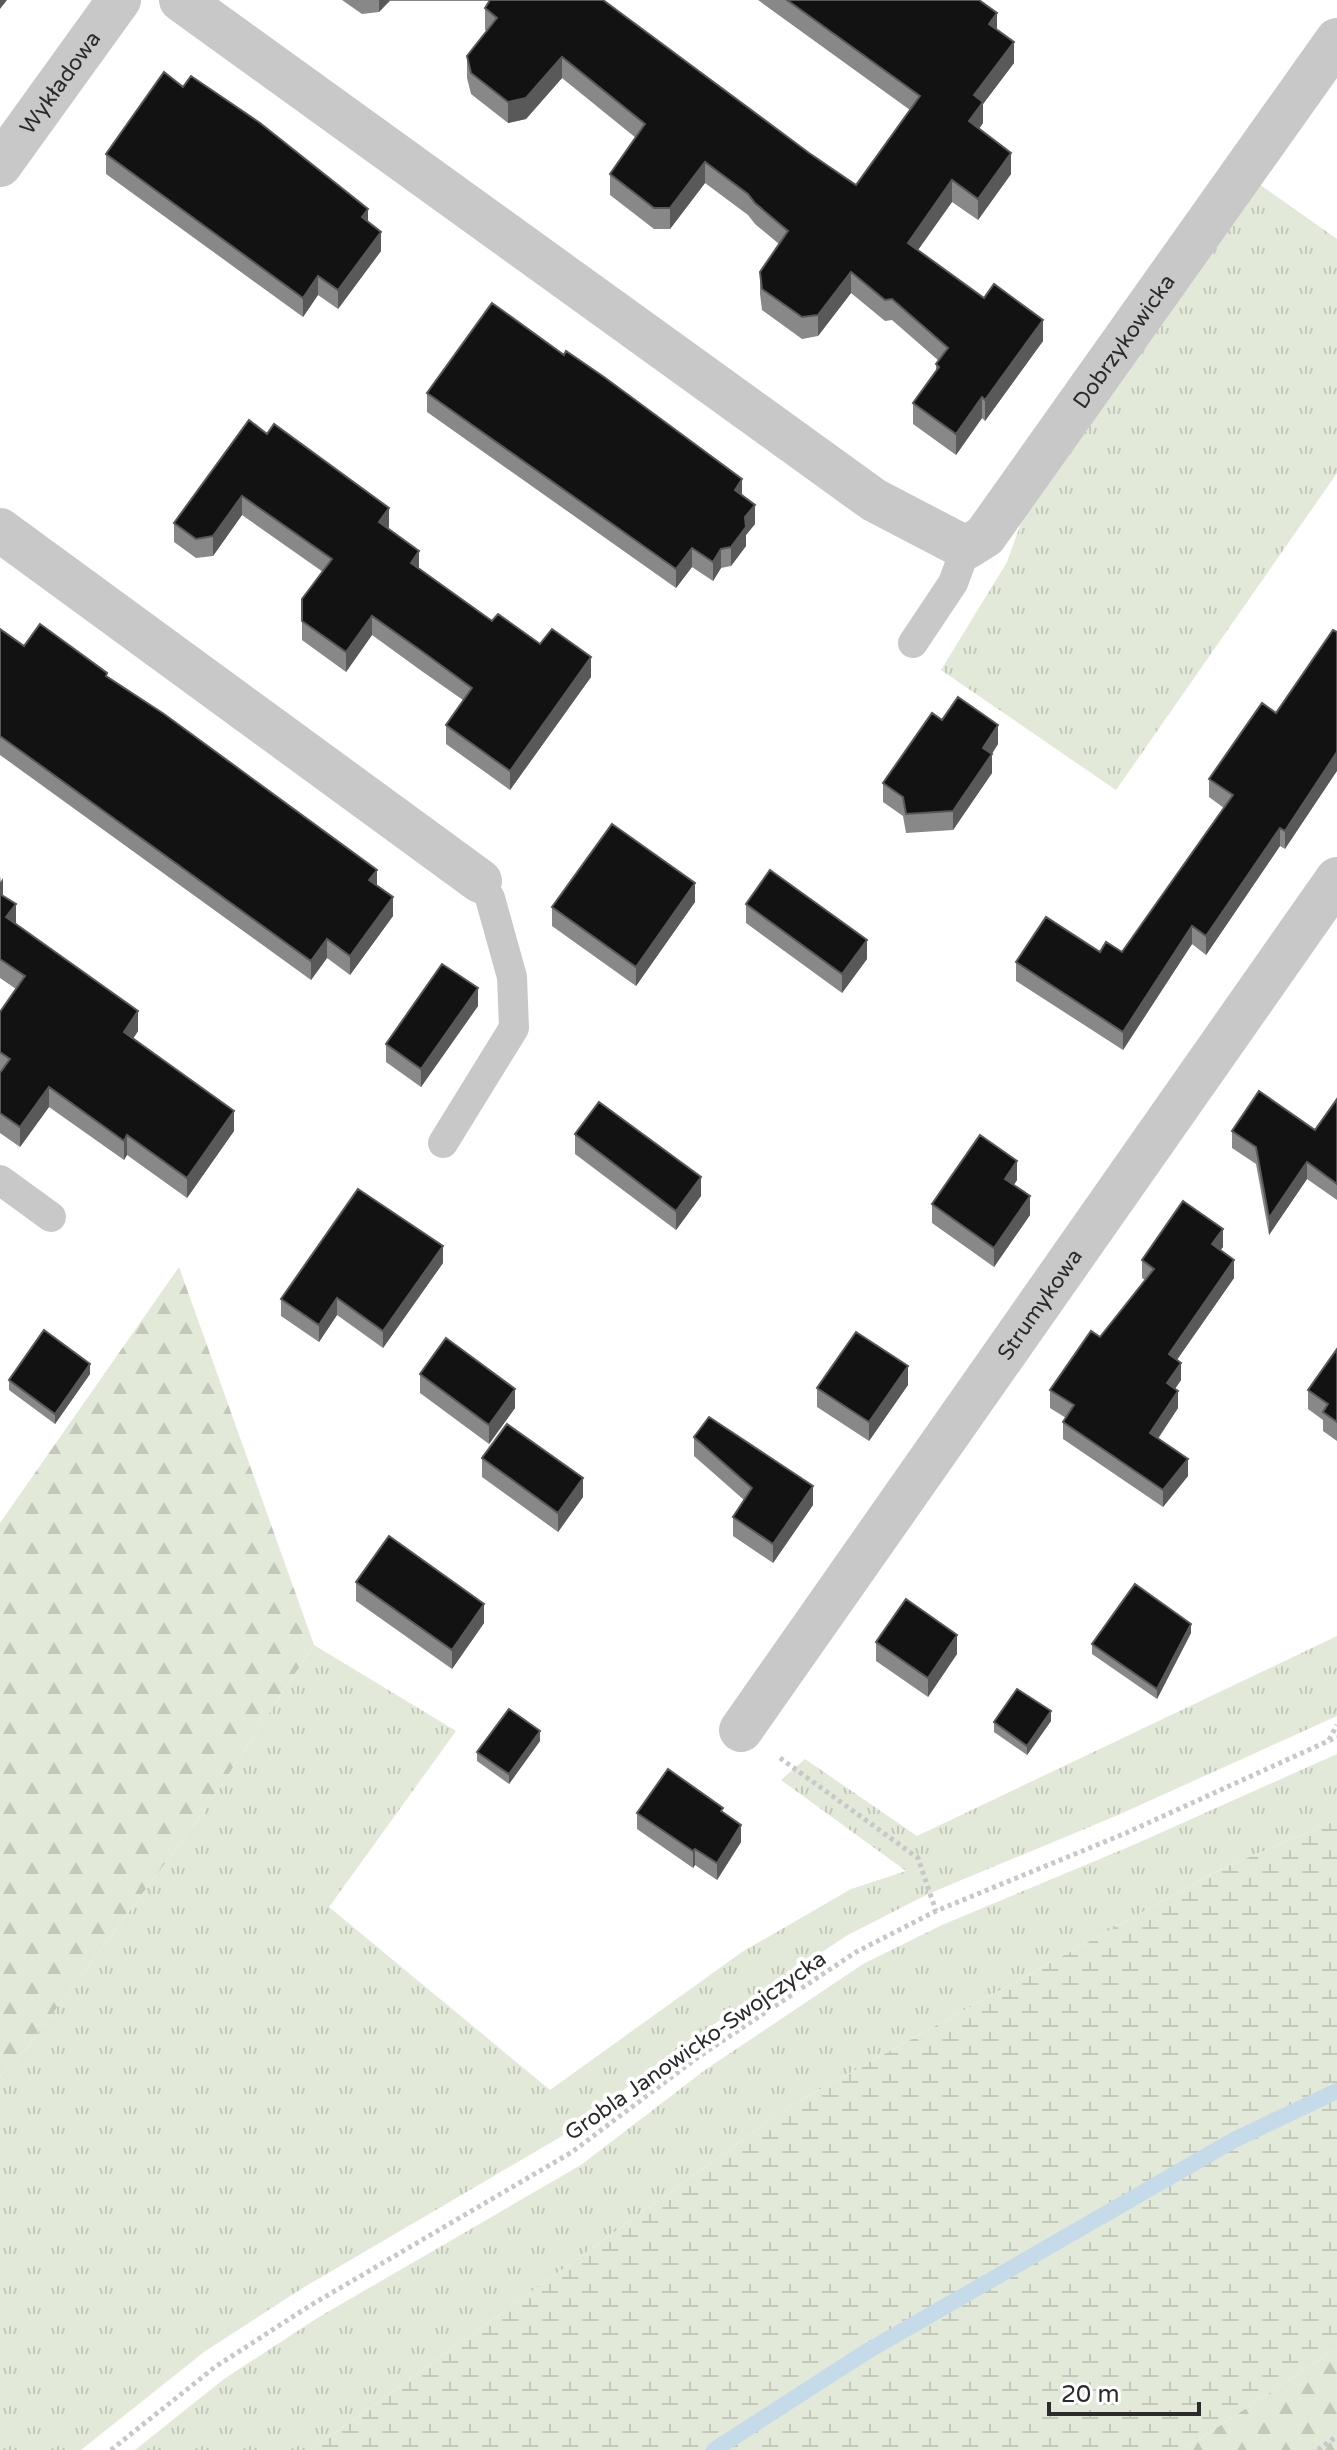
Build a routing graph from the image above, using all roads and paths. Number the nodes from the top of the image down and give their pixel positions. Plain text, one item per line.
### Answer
1 (119, 0) edge
2 (181, 0) edge
3 (1337, 40) edge
4 (0, 165) edge
5 (0, 530) edge
6 (966, 548) junction
7 (913, 643) dead end
8 (1337, 879) edge
9 (480, 881) joint
10 (443, 1143) dead end
11 (0, 1180) edge
12 (51, 1217) dead end
13 (1337, 1725) edge
14 (741, 1730) joint
15 (1337, 1737) edge
16 (1328, 1741) junction
17 (936, 1911) junction
18 (1337, 2436) edge
19 (111, 2450) edge
20 (1318, 2450) edge

1 - 4 street, Wykładowa
2 - 6 street
3 - 6 street, Dobrzykowicka
5 - 9 street
6 - 7 lane, Dobrzykowicka
8 - 14 street, Strumykowa
9 - 10 lane
11 - 12 lane
13 - 16 path
14 - 17 path
15 - 16 path, Grobla Janowicko-Swojczycka
16 - 17 path, Grobla Janowicko-Swojczycka
17 - 19 path, Grobla Janowicko-Swojczycka
18 - 20 path

